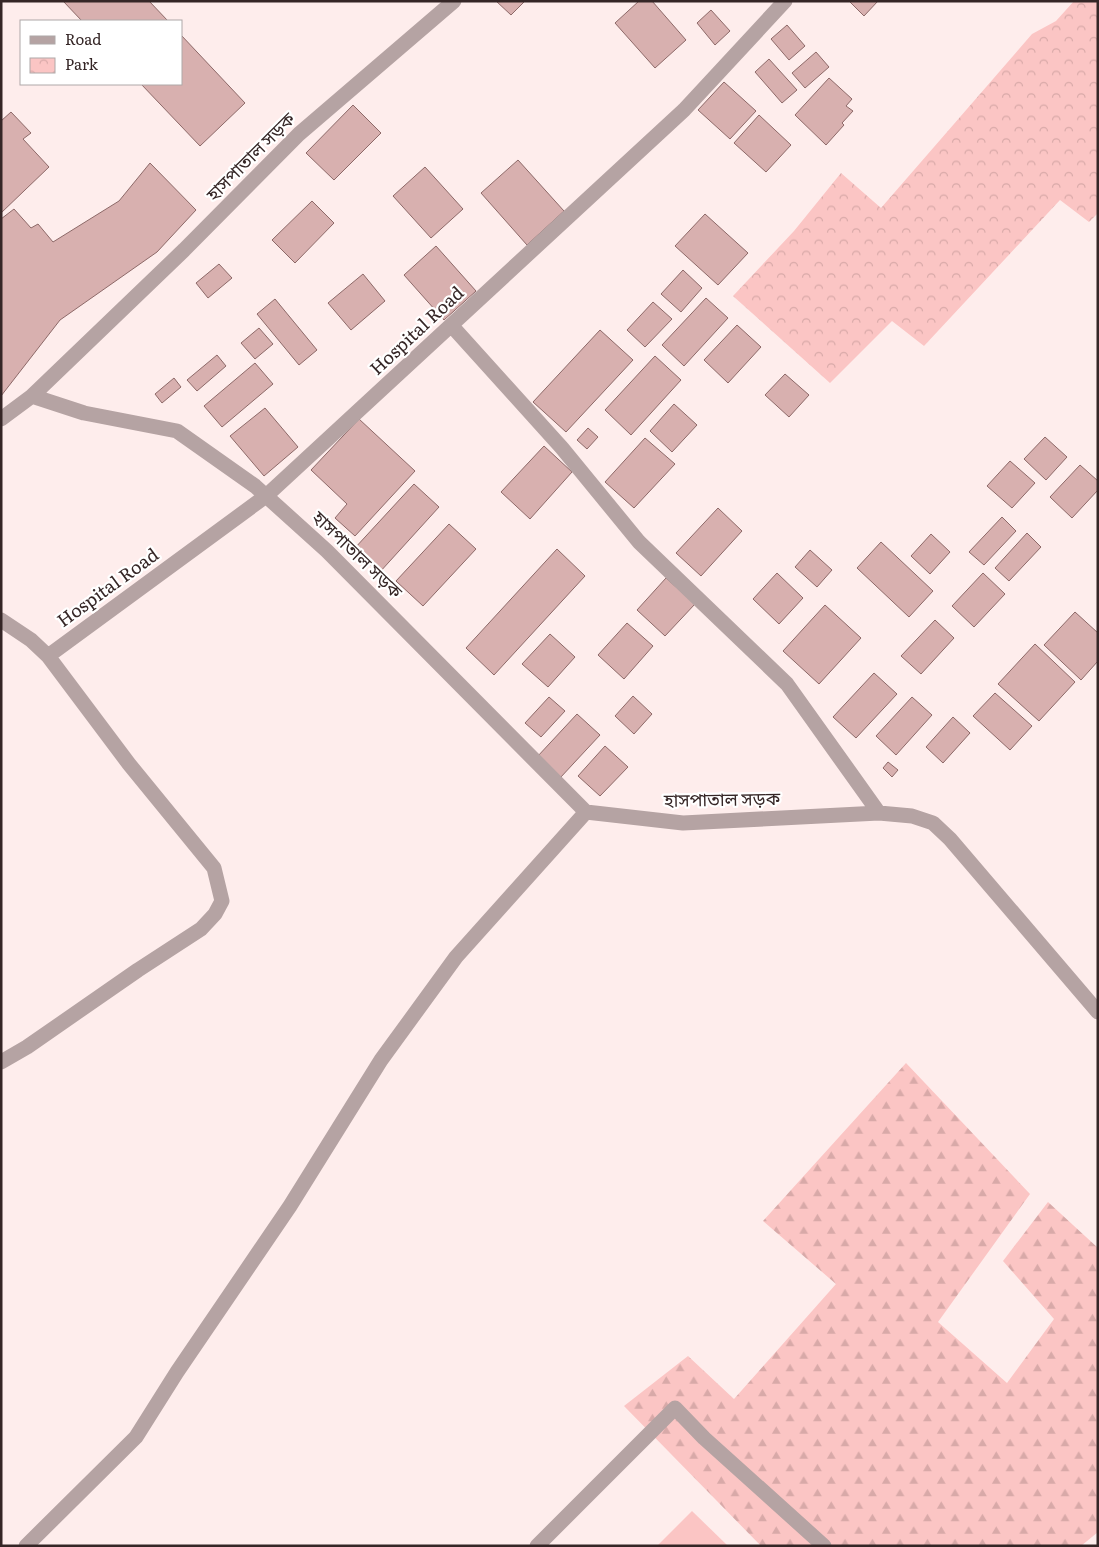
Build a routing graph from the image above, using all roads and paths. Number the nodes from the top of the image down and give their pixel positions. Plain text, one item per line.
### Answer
1 (454, 1) edge
2 (785, 1) edge
3 (451, 325) junction
4 (32, 396) junction
5 (1, 419) edge
6 (266, 496) junction
7 (1, 620) edge
8 (48, 656) junction
9 (586, 812) junction
10 (879, 813) junction
11 (1098, 1012) edge
12 (1, 1062) edge
13 (26, 1546) edge
14 (537, 1546) edge
15 (824, 1546) edge

1 - 4 street, হাসপাতাল সড়ক
2 - 3 street, Hospital Road
3 - 6 street, Hospital Road
3 - 10 street
4 - 5 street
4 - 6 street, হাসপাতাল সড়ক
6 - 8 street, Hospital Road
6 - 9 street, হাসপাতাল সড়ক
7 - 8 street
8 - 12 street
9 - 10 street, হাসপাতাল সড়ক
9 - 13 street
10 - 11 street, হাসপাতাল সড়ক
14 - 15 street

